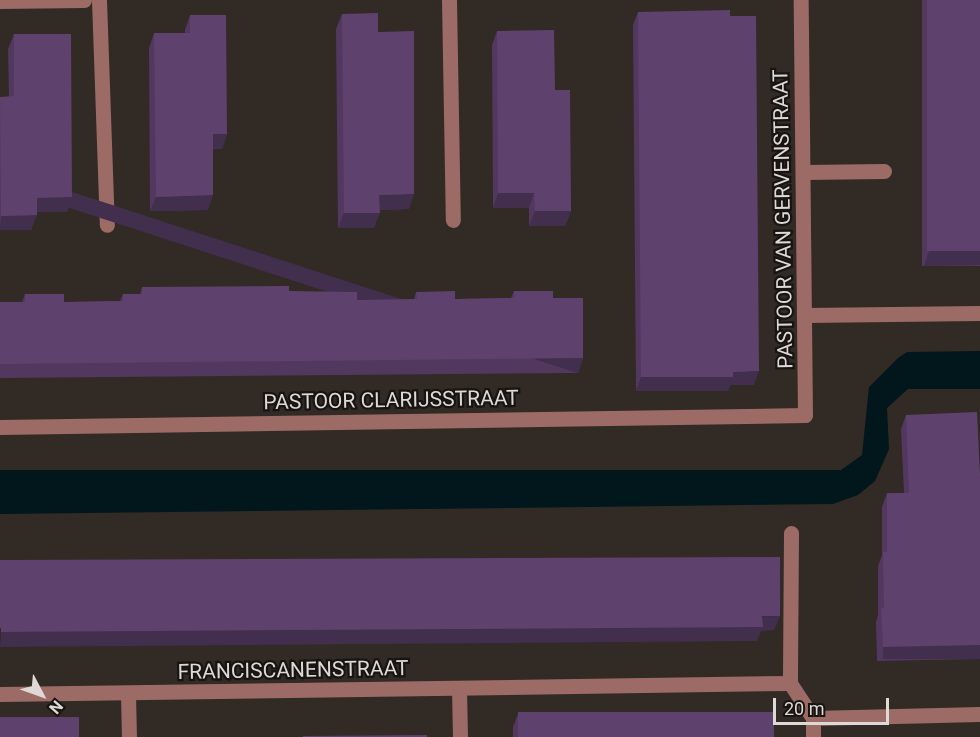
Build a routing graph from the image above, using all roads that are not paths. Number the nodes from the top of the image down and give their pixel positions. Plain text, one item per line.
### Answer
1 (84, 0) edge
2 (99, 0) edge
3 (449, 0) edge
4 (801, 0) edge
5 (0, 1) edge
6 (884, 171) dead end
7 (804, 172) junction
8 (453, 219) dead end
9 (107, 225) dead end
10 (980, 313) edge
11 (806, 315) junction
12 (782, 415) joint
13 (0, 427) edge
14 (791, 533) dead end
15 (790, 683) junction
16 (459, 689) junction
17 (0, 694) edge
18 (128, 694) junction
19 (980, 714) edge
20 (813, 718) junction
21 (129, 737) edge
22 (460, 737) edge
23 (813, 737) edge

1 - 5 street
2 - 9 street
3 - 8 street
4 - 7 street, PASTOOR VAN GERVENSTRAAT
6 - 7 street
7 - 11 street, PASTOOR VAN GERVENSTRAAT
10 - 11 street
11 - 12 street, PASTOOR VAN GERVENSTRAAT
12 - 13 street, PASTOOR CLARIJSSTRAAT
14 - 15 street
15 - 16 street, FRANCISCANENSTRAAT
15 - 20 street
16 - 18 street, FRANCISCANENSTRAAT
16 - 22 street
17 - 18 street, FRANCISCANENSTRAAT
18 - 21 street
19 - 20 street
20 - 23 street

